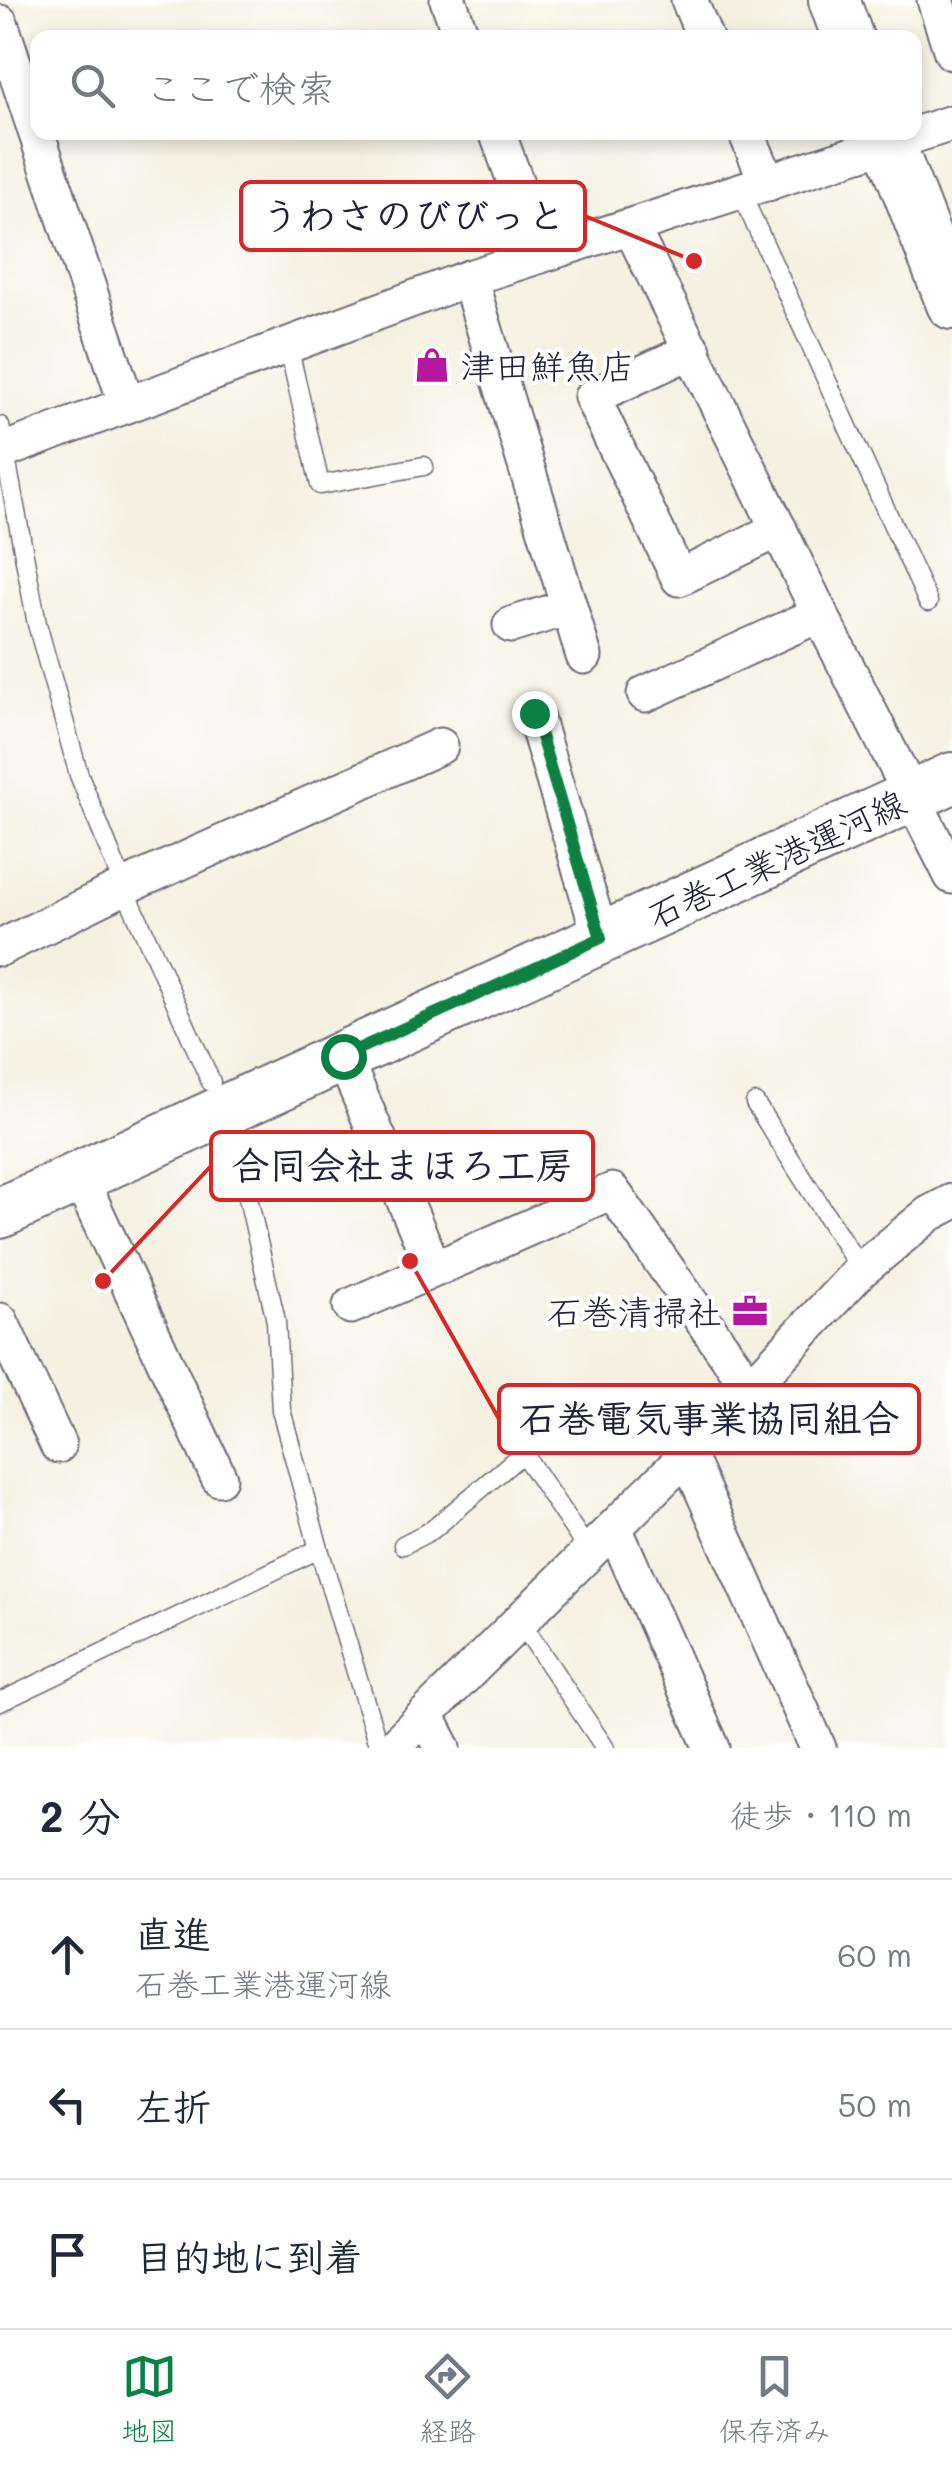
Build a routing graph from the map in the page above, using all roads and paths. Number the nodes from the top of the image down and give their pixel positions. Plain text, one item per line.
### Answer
1 (448, 0) edge
2 (689, 0) edge
3 (834, 0) edge
4 (935, 0) edge
5 (0, 23) edge
6 (459, 30) edge
7 (702, 30) edge
8 (845, 30) edge
9 (952, 52) edge
10 (30, 113) edge
11 (952, 123) edge
12 (922, 130) edge
13 (39, 140) edge
14 (500, 140) edge
15 (747, 140) edge
16 (882, 140) edge
17 (888, 140) edge
18 (754, 187) junction
19 (631, 227) junction
20 (542, 254) junction
21 (469, 278) junction
22 (952, 304) edge
23 (288, 344) junction
24 (693, 350) junction
25 (127, 405) junction
26 (2, 443) edge
27 (424, 466) dead end
28 (779, 529) junction
29 (928, 602) dead end
30 (569, 607) junction
31 (820, 614) junction
32 (512, 625) dead end
33 (584, 656) dead end
34 (645, 694) dead end
35 (534, 713) dead end
36 (440, 746) dead end
37 (932, 787) edge
38 (952, 876) edge
39 (124, 887) junction
40 (601, 938) junction
41 (0, 948) edge
42 (343, 1056) junction
43 (211, 1082) dead end
44 (755, 1102) dead end
45 (234, 1136) dead end
46 (80, 1176) junction
47 (951, 1205) edge
48 (0, 1212) edge
49 (434, 1270) junction
50 (861, 1270) junction
51 (351, 1306) dead end
52 (0, 1320) edge
53 (751, 1389) junction
54 (58, 1445) dead end
55 (687, 1455) junction
56 (219, 1478) dead end
57 (602, 1540) junction
58 (403, 1545) dead end
59 (320, 1550) junction
60 (520, 1621) junction
61 (0, 1702) edge
62 (426, 1714) junction
63 (379, 1748) edge
64 (392, 1748) edge
65 (442, 1748) edge
66 (605, 1748) edge
67 (712, 1748) edge
68 (818, 1748) edge

1 - 6 street
2 - 7 street
3 - 8 street
4 - 9 street
5 - 10 street
11 - 12 street
13 - 25 street
14 - 20 street
15 - 18 street
16 - 18 street
17 - 22 street
18 - 19 street
18 - 29 lane
19 - 20 street
19 - 24 street
20 - 21 street
21 - 23 street
21 - 30 street
23 - 25 street
23 - 27 lane
24 - 28 street
24 - 28 street
25 - 26 street
26 - 39 lane
28 - 31 street
30 - 32 street
30 - 33 street
31 - 34 street
31 - 37 street
35 - 40 street
36 - 39 street
37 - 38 street
37 - 40 street, 石巻工業港運河線
39 - 41 street
39 - 43 lane
40 - 42 street, 石巻工業港運河線
42 - 46 street, 石巻工業港運河線
42 - 49 street
44 - 50 lane
45 - 59 lane
46 - 48 street, 石巻工業港運河線
46 - 56 street
47 - 50 street
49 - 51 street
49 - 53 street
50 - 53 street
52 - 54 street
53 - 55 street
55 - 57 street
55 - 68 street
57 - 58 lane
57 - 60 street
57 - 67 street
59 - 61 lane
59 - 63 lane
60 - 62 street
60 - 66 lane
62 - 64 street
62 - 65 street

